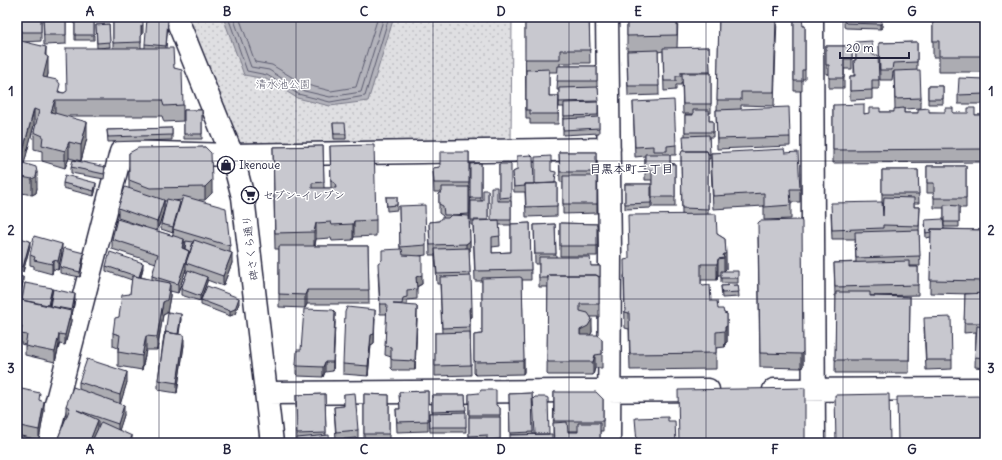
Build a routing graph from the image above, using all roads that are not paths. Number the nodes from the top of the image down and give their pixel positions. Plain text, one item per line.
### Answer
1 (176, 17) edge
2 (607, 17) edge
3 (812, 17) edge
4 (609, 149) junction
5 (232, 155) junction
6 (985, 389) edge
7 (727, 390) edge
8 (751, 390) edge
9 (814, 390) junction
10 (610, 391) junction
11 (266, 393) junction
12 (46, 443) edge
13 (272, 443) edge
14 (609, 443) edge
15 (814, 443) edge

1 - 5 street, 碑さくら通り
2 - 4 street
3 - 9 street
4 - 5 street
4 - 10 street
5 - 11 street, 碑さくら通り
5 - 12 street
6 - 9 street
7 - 10 street
8 - 9 street
9 - 15 street
10 - 11 street
10 - 14 street
11 - 13 street, 碑さくら通り

